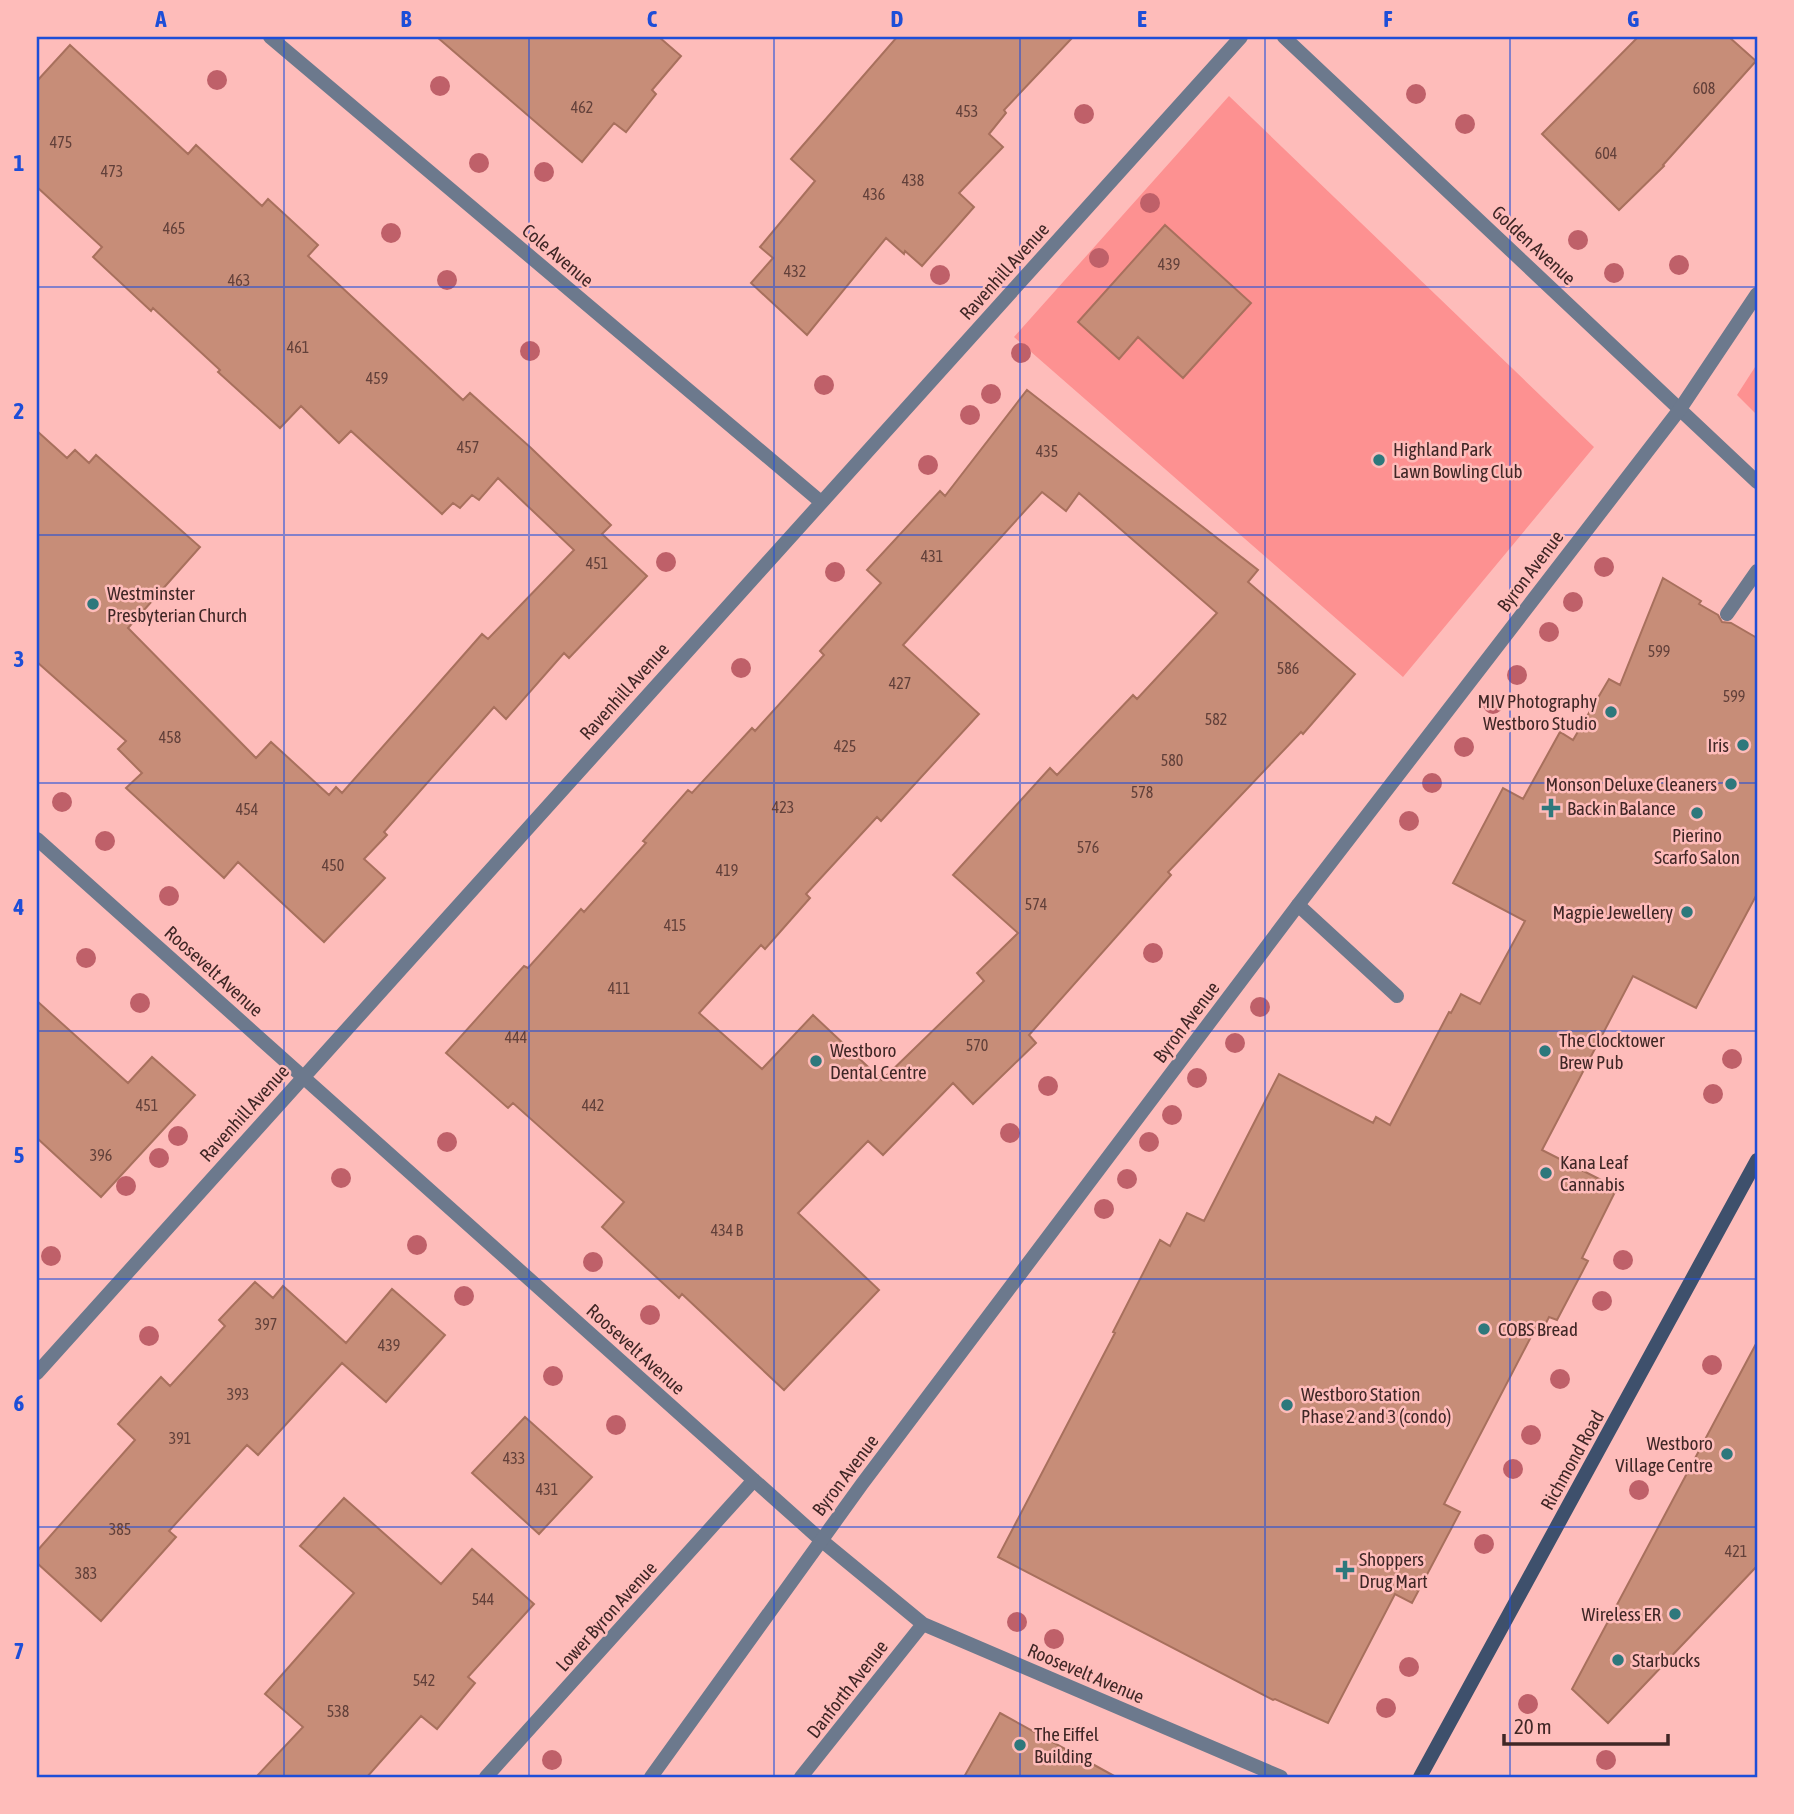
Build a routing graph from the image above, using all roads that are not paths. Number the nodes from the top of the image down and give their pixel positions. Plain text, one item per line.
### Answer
1 (270, 37) edge
2 (1241, 37) edge
3 (1284, 37) edge
4 (1757, 294) edge
5 (1679, 408) junction
6 (1757, 482) edge
7 (821, 502) junction
8 (1757, 571) edge
9 (1727, 614) dead end
10 (37, 839) edge
11 (1298, 905) junction
12 (1397, 996) dead end
13 (303, 1076) junction
14 (1755, 1170) edge
15 (37, 1373) edge
16 (754, 1480) junction
17 (821, 1540) junction
18 (923, 1625) junction
19 (486, 1777) edge
20 (651, 1777) edge
21 (802, 1777) edge
22 (1281, 1777) edge
23 (1420, 1777) edge

1 - 7 street, Cole Avenue
2 - 7 street, Ravenhill Avenue
3 - 5 street, Golden Avenue
4 - 5 street, Byron Avenue
5 - 6 street, Golden Avenue
5 - 11 street, Byron Avenue
7 - 13 street, Ravenhill Avenue
8 - 9 street
10 - 13 street, Roosevelt Avenue
11 - 12 street
11 - 17 street, Byron Avenue
13 - 15 street, Ravenhill Avenue
13 - 16 street, Roosevelt Avenue
14 - 23 main road, Richmond Road
16 - 17 street, Roosevelt Avenue
16 - 19 street, Lower Byron Avenue
17 - 18 street, Roosevelt Avenue
17 - 20 street, Byron Avenue
18 - 21 street, Danforth Avenue
18 - 22 street, Roosevelt Avenue

